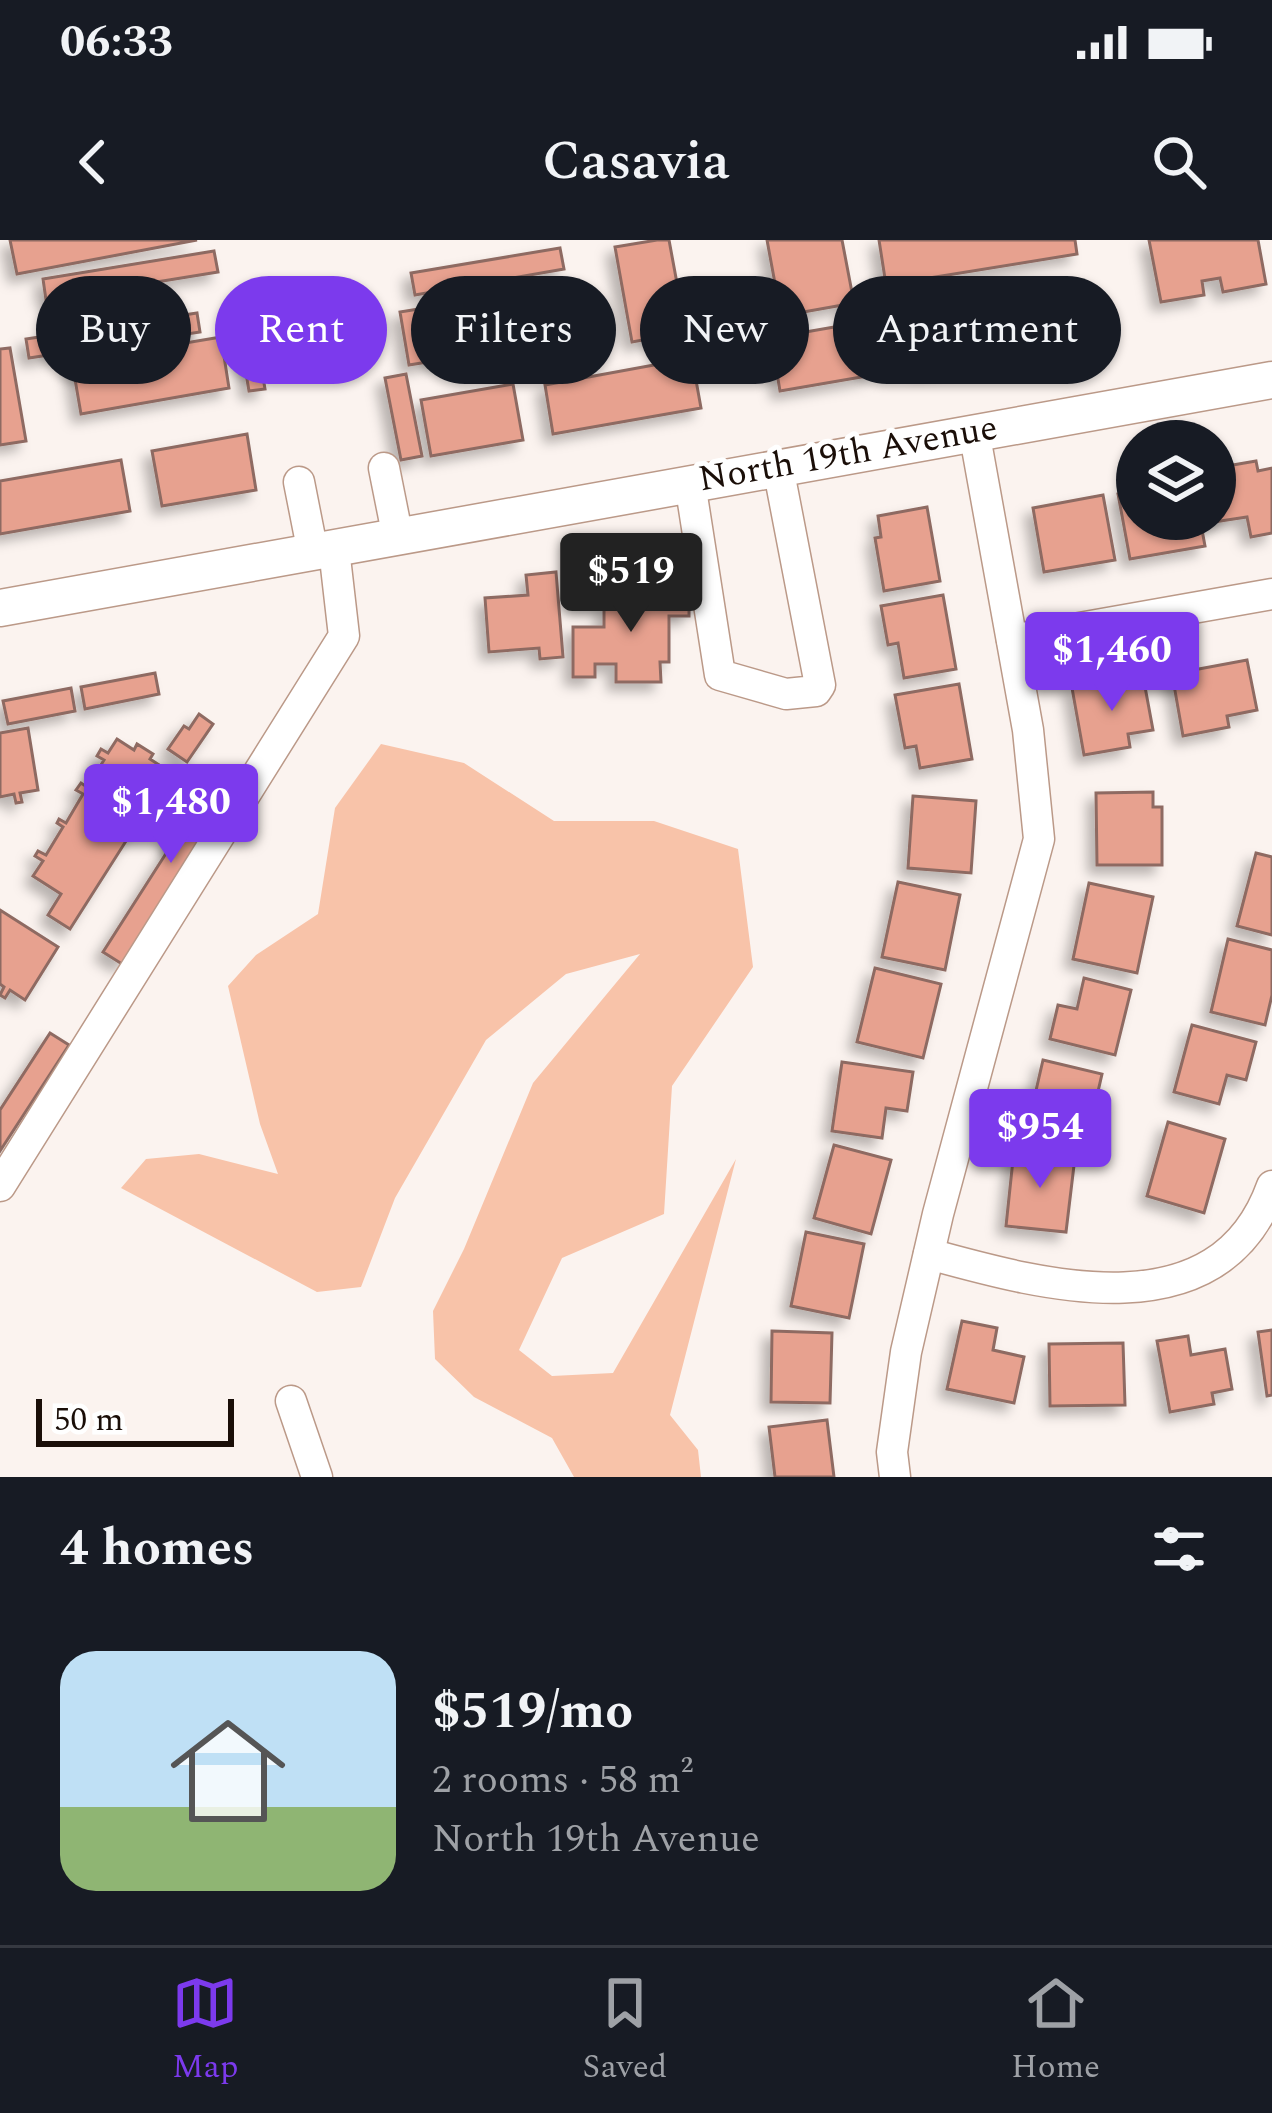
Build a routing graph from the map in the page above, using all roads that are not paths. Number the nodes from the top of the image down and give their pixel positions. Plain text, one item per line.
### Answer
1 (1272, 380) edge
2 (974, 431) junction
3 (778, 467) junction
4 (384, 468) dead end
5 (299, 482) dead end
6 (690, 483) junction
7 (398, 538) junction
8 (323, 551) junction
9 (1272, 594) edge
10 (0, 608) edge
11 (1012, 640) junction
12 (0, 1186) edge
13 (1272, 1186) edge
14 (1263, 1231) edge
15 (929, 1254) junction
16 (291, 1402) dead end
17 (316, 1477) edge
18 (895, 1477) edge

1 - 2 main road, North 19th Avenue
2 - 3 main road, North 19th Avenue
2 - 11 street
3 - 6 main road, North 19th Avenue
3 - 6 street
4 - 7 street
5 - 8 street
6 - 7 main road, North 19th Avenue
7 - 8 main road, North 19th Avenue
8 - 10 main road, North 19th Avenue
8 - 12 street
9 - 11 street
11 - 15 street
13 - 14 street
14 - 15 street
15 - 18 street
16 - 17 street

